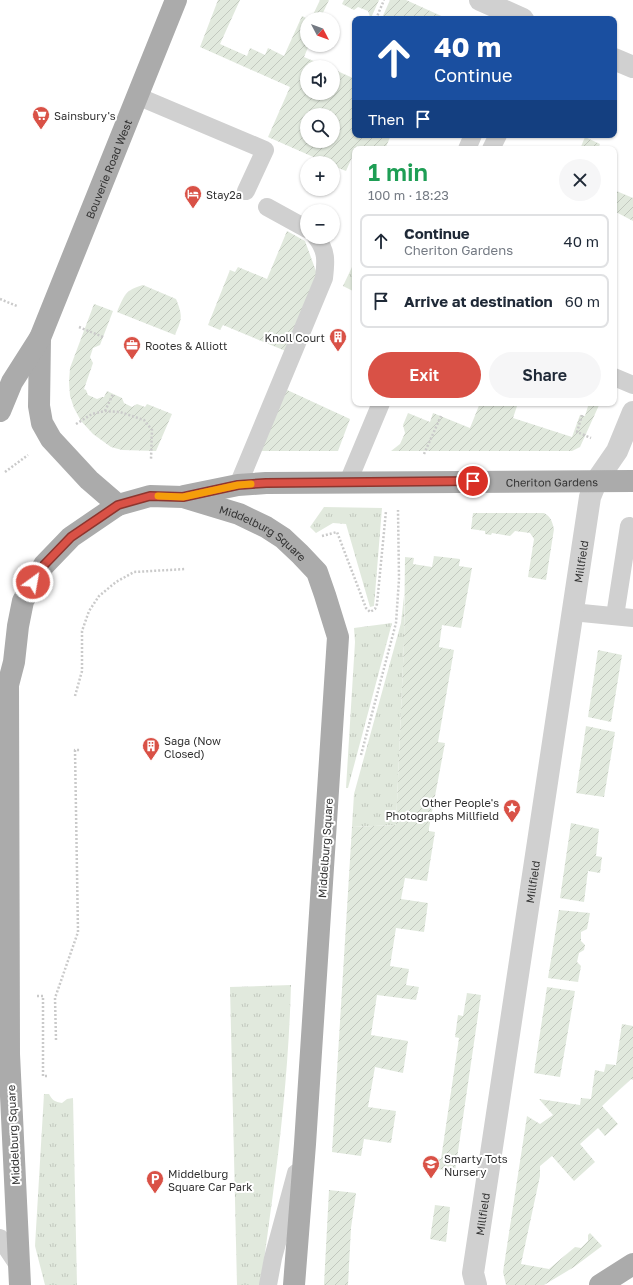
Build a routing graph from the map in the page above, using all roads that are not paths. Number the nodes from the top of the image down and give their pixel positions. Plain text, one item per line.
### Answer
1 (176, 0) edge
2 (480, 0) edge
3 (516, 16) edge
4 (617, 60) edge
5 (633, 67) edge
6 (137, 96) junction
7 (246, 191) dead end
8 (267, 207) dead end
9 (300, 225) edge
10 (321, 244) edge
11 (40, 338) junction
12 (617, 378) edge
13 (633, 385) edge
14 (380, 406) edge
15 (0, 411) edge
16 (633, 412) edge
17 (597, 480) junction
18 (633, 481) edge
19 (348, 482) junction
20 (238, 485) junction
21 (183, 497) junction
22 (118, 505) junction
23 (629, 526) dead end
24 (572, 612) junction
25 (615, 616) junction
26 (633, 618) edge
27 (0, 660) edge
28 (8, 685) junction
29 (4, 714) edge
30 (4, 981) edge
31 (4, 1033) edge
32 (305, 1144) junction
33 (0, 1238) edge
34 (633, 1264) edge
35 (20, 1277) edge
36 (268, 1285) edge
37 (294, 1285) edge
38 (476, 1285) edge
39 (600, 1285) edge

1 - 6 main road, Bouverie Road West
2 - 3 street
4 - 5 street
6 - 7 lane
6 - 11 main road, Bouverie Road West
8 - 9 lane
10 - 20 lane
11 - 15 main road
11 - 22 main road
12 - 13 lane
14 - 19 lane
16 - 17 street, Millfield
17 - 18 main road, Cheriton Gardens
17 - 19 main road, Cheriton Gardens
17 - 24 street, Millfield
19 - 20 main road, Cheriton Gardens
20 - 21 main road, Cheriton Gardens
21 - 22 main road, Middelburg Square
21 - 32 main road, Middelburg Square
22 - 28 main road, Middelburg Square
23 - 25 lane
24 - 25 lane
24 - 38 street, Millfield
25 - 26 lane
27 - 28 main road
28 - 29 main road, Middelburg Square
29 - 30 main road, Middelburg Square
30 - 31 main road, Middelburg Square
31 - 35 main road, Middelburg Square
32 - 36 lane
32 - 37 main road, Middelburg Square
33 - 35 lane
34 - 39 main road

